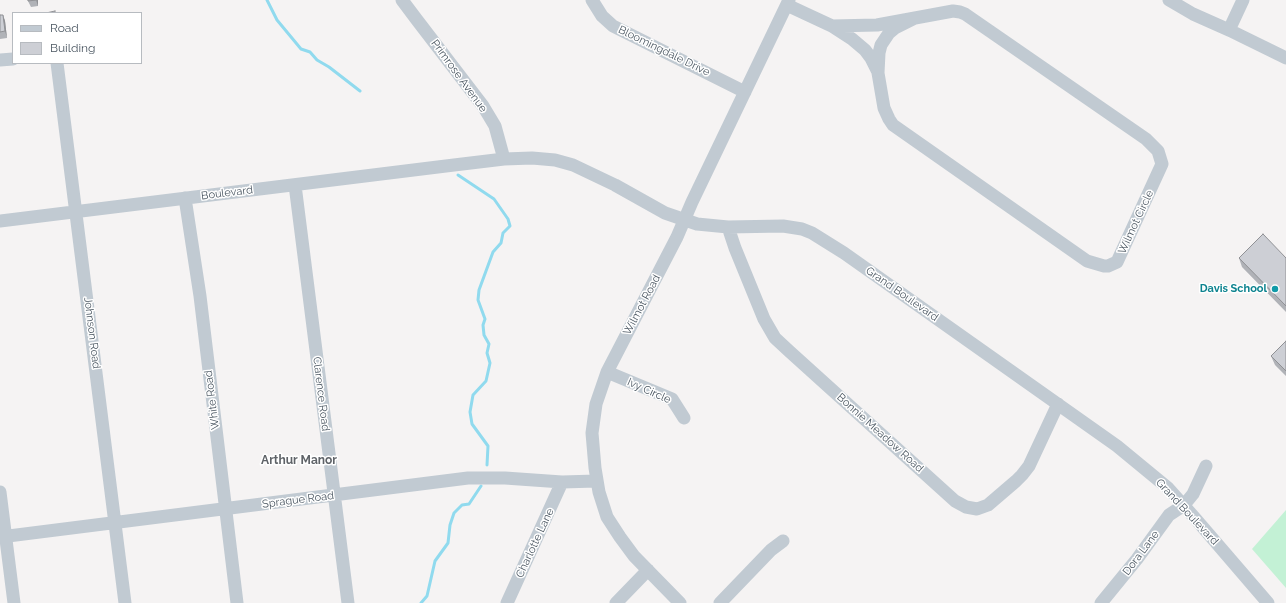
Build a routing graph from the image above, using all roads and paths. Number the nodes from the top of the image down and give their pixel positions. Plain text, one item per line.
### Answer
1 (402, 0) edge
2 (592, 0) edge
3 (1169, 0) edge
4 (1243, 0) edge
5 (788, 2) edge
6 (913, 20) junction
7 (832, 26) junction
8 (1229, 30) junction
9 (1286, 58) edge
10 (12, 59) edge
11 (0, 60) edge
12 (57, 64) edge
13 (878, 73) junction
14 (745, 92) junction
15 (504, 159) junction
16 (454, 165) joint
17 (295, 185) junction
18 (185, 198) junction
19 (76, 211) junction
20 (684, 220) junction
21 (0, 221) edge
22 (728, 227) junction
23 (607, 372) junction
24 (1058, 404) junction
25 (684, 418) dead end
26 (1206, 466) dead end
27 (596, 481) junction
28 (562, 482) junction
29 (0, 492) edge
30 (334, 495) junction
31 (1184, 505) junction
32 (225, 509) junction
33 (115, 522) junction
34 (3, 537) edge
35 (783, 541) dead end
36 (648, 570) junction
37 (14, 603) edge
38 (125, 603) edge
39 (237, 603) edge
40 (348, 603) edge
41 (507, 603) edge
42 (616, 603) edge
43 (680, 603) edge
44 (720, 603) edge
45 (1101, 603) edge
46 (1268, 603) edge

1 - 15 street, Primrose Avenue
2 - 14 street, Bloomingdale Drive
3 - 8 street
4 - 8 street
5 - 7 street, Wilmot Circle
5 - 14 street, Wilmot Road
6 - 7 street, Wilmot Circle
6 - 13 street, Wilmot Circle
6 - 13 street, Wilmot Circle
7 - 13 street, Wilmot Circle
8 - 9 street
10 - 11 street
12 - 19 street, Johnson Road
14 - 20 street, Wilmot Road
15 - 16 street, Grand Boulevard
15 - 20 street, Grand Boulevard
16 - 17 street, Boulevard
17 - 18 street, Boulevard
17 - 30 street, Clarence Road
18 - 19 street, Boulevard
18 - 32 street, White Road
19 - 21 street, Boulevard
19 - 33 street, Johnson Road
20 - 22 street, Grand Boulevard
20 - 23 street, Wilmot Road
22 - 24 street, Grand Boulevard
22 - 24 street, Bonnie Meadow Road
23 - 25 street, Ivy Circle
23 - 27 street, Wilmot Road
24 - 31 street, Grand Boulevard
26 - 31 street, Dora Lane
27 - 28 street, Sprague Road
27 - 36 street, Wilmot Road
28 - 30 street, Sprague Road
28 - 41 street, Charlotte Lane
29 - 34 street
30 - 32 street, Sprague Road
30 - 40 street, Clarence Road
31 - 45 street, Dora Lane
31 - 46 street, Grand Boulevard
32 - 33 street, Sprague Road
32 - 39 street, White Road
33 - 34 street, Sprague Road
33 - 38 street, Johnson Road
34 - 37 street
35 - 44 street
36 - 42 street
36 - 43 street, Wilmot Road

